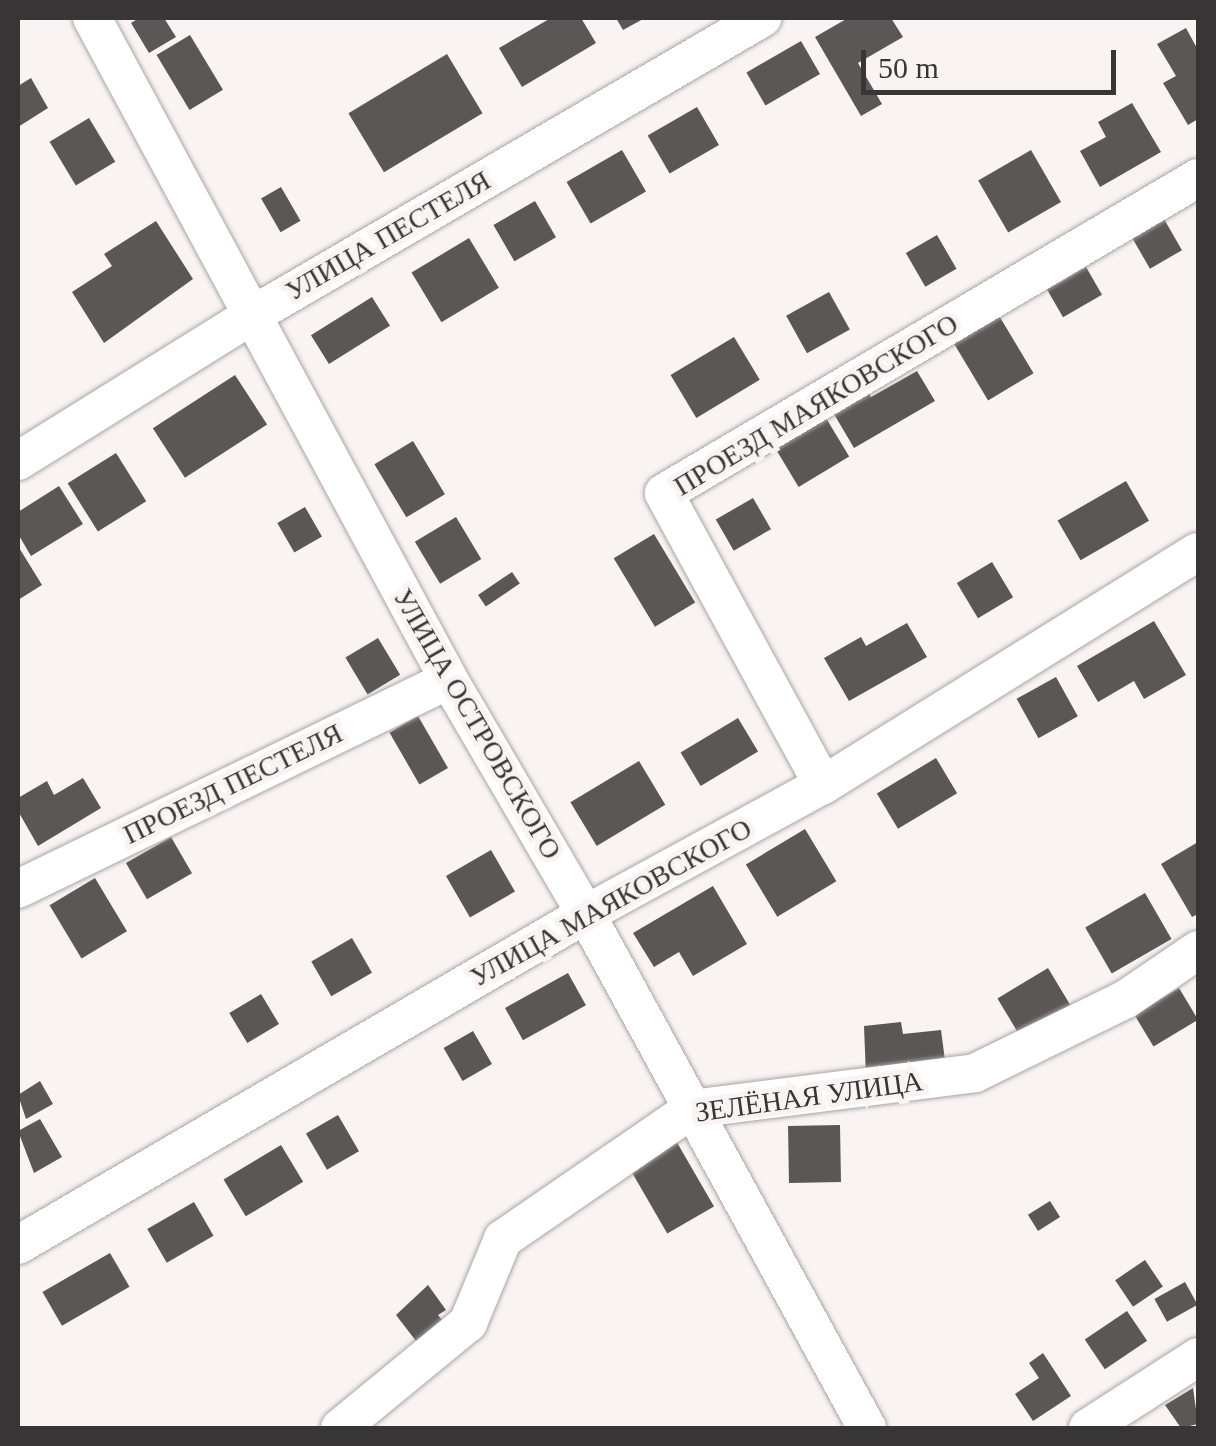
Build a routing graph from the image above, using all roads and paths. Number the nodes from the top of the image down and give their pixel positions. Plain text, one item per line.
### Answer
1 (92, 18) edge
2 (762, 18) edge
3 (1198, 178) edge
4 (251, 316) junction
5 (18, 462) edge
6 (1198, 552) edge
7 (448, 680) junction
8 (823, 785) junction
9 (18, 889) edge
10 (586, 914) junction
11 (1198, 950) edge
12 (692, 1109) junction
13 (18, 1245) edge
14 (1198, 1357) edge
15 (340, 1428) edge
16 (867, 1428) edge
17 (1088, 1428) edge

1 - 4 street, УЛИЦА ОСТРОВСКОГО
2 - 4 street, УЛИЦА ПЕСТЕЛЯ
3 - 8 street, ПРОЕЗД МАЯКОВСКОГО
4 - 5 street, УЛИЦА ПЕСТЕЛЯ
4 - 7 street, УЛИЦА ОСТРОВСКОГО
6 - 8 street, УЛИЦА МАЯКОВСКОГО
7 - 9 street, ПРОЕЗД ПЕСТЕЛЯ
7 - 10 street, УЛИЦА ОСТРОВСКОГО
8 - 10 street, УЛИЦА МАЯКОВСКОГО
10 - 12 street, УЛИЦА ОСТРОВСКОГО
10 - 13 street, УЛИЦА МАЯКОВСКОГО
11 - 12 street, ЗЕЛЁНАЯ УЛИЦА
12 - 15 street, ЗЕЛЁНАЯ УЛИЦА
12 - 16 street, УЛИЦА ОСТРОВСКОГО
14 - 17 street

